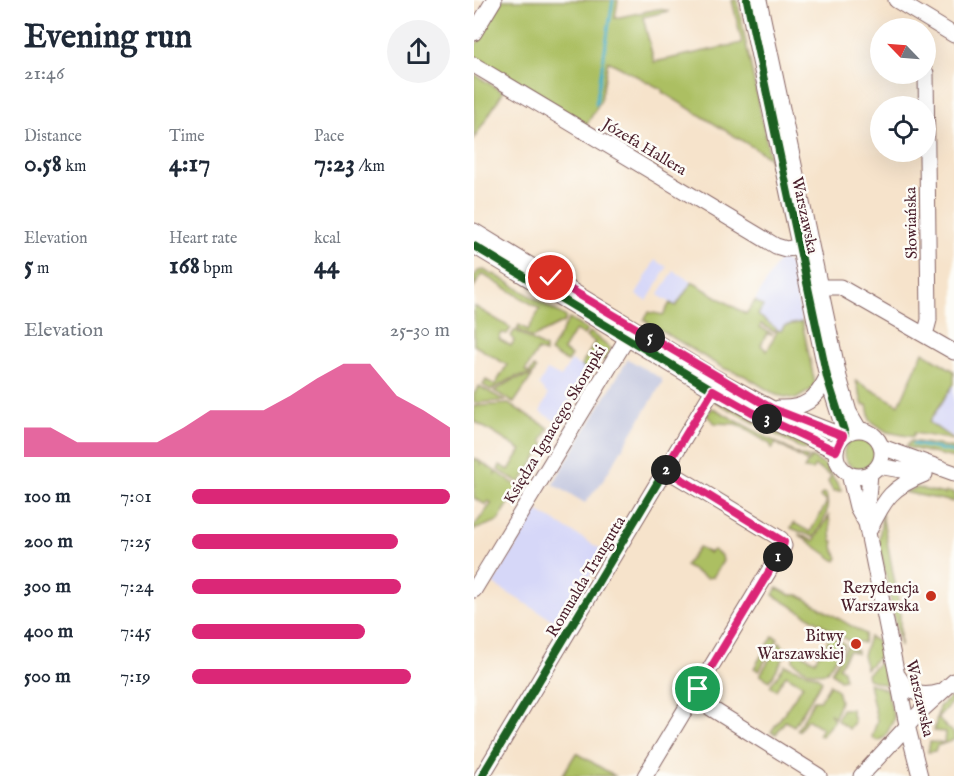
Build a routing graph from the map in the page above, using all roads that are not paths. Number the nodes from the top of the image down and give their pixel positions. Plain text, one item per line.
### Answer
1 (494, 0) edge
2 (747, 0) edge
3 (759, 0) edge
4 (896, 0) edge
5 (923, 0) edge
6 (918, 18) edge
7 (924, 18) edge
8 (936, 28) edge
9 (474, 33) edge
10 (954, 35) edge
11 (474, 65) edge
12 (926, 84) edge
13 (474, 231) edge
14 (474, 246) edge
15 (800, 248) junction
16 (820, 287) junction
17 (925, 335) junction
18 (627, 338) junction
19 (954, 352) edge
20 (827, 377) junction
21 (713, 390) junction
22 (771, 408) junction
23 (849, 433) junction
24 (882, 447) junction
25 (836, 451) junction
26 (665, 469) junction
27 (874, 470) junction
28 (949, 472) edge
29 (849, 474) junction
30 (925, 474) junction
31 (867, 528) junction
32 (474, 590) edge
33 (897, 674) junction
34 (948, 686) edge
35 (693, 697) junction
36 (907, 725) junction
37 (482, 776) edge
38 (645, 776) edge
39 (819, 776) edge
40 (861, 776) edge
41 (920, 776) edge

1 - 9 street
2 - 15 street, Warszawska
3 - 16 street, Warszawska
4 - 6 street
5 - 7 street
8 - 10 street
11 - 15 street, Józefa Hallera
12 - 17 street, Słowiańska
13 - 22 street
14 - 18 street
15 - 20 street, Warszawska
16 - 17 street
16 - 23 street, Warszawska
17 - 19 street
18 - 21 street
18 - 32 street, Księdza Ignacego Skorupki
20 - 22 street
20 - 23 street, Warszawska
21 - 25 street
21 - 26 street, Romualda Traugutta
22 - 23 street
23 - 24 street
23 - 25 street
24 - 27 street
24 - 28 street
25 - 29 street
26 - 35 street
26 - 37 street, Romualda Traugutta
27 - 29 street
27 - 30 street
27 - 31 street, Warszawska
28 - 30 street
29 - 31 street, Warszawska
30 - 31 street
31 - 33 street, Warszawska
33 - 34 street
33 - 36 street, Warszawska
34 - 36 street
35 - 38 street
35 - 39 street
36 - 40 street
36 - 41 street, Warszawska

